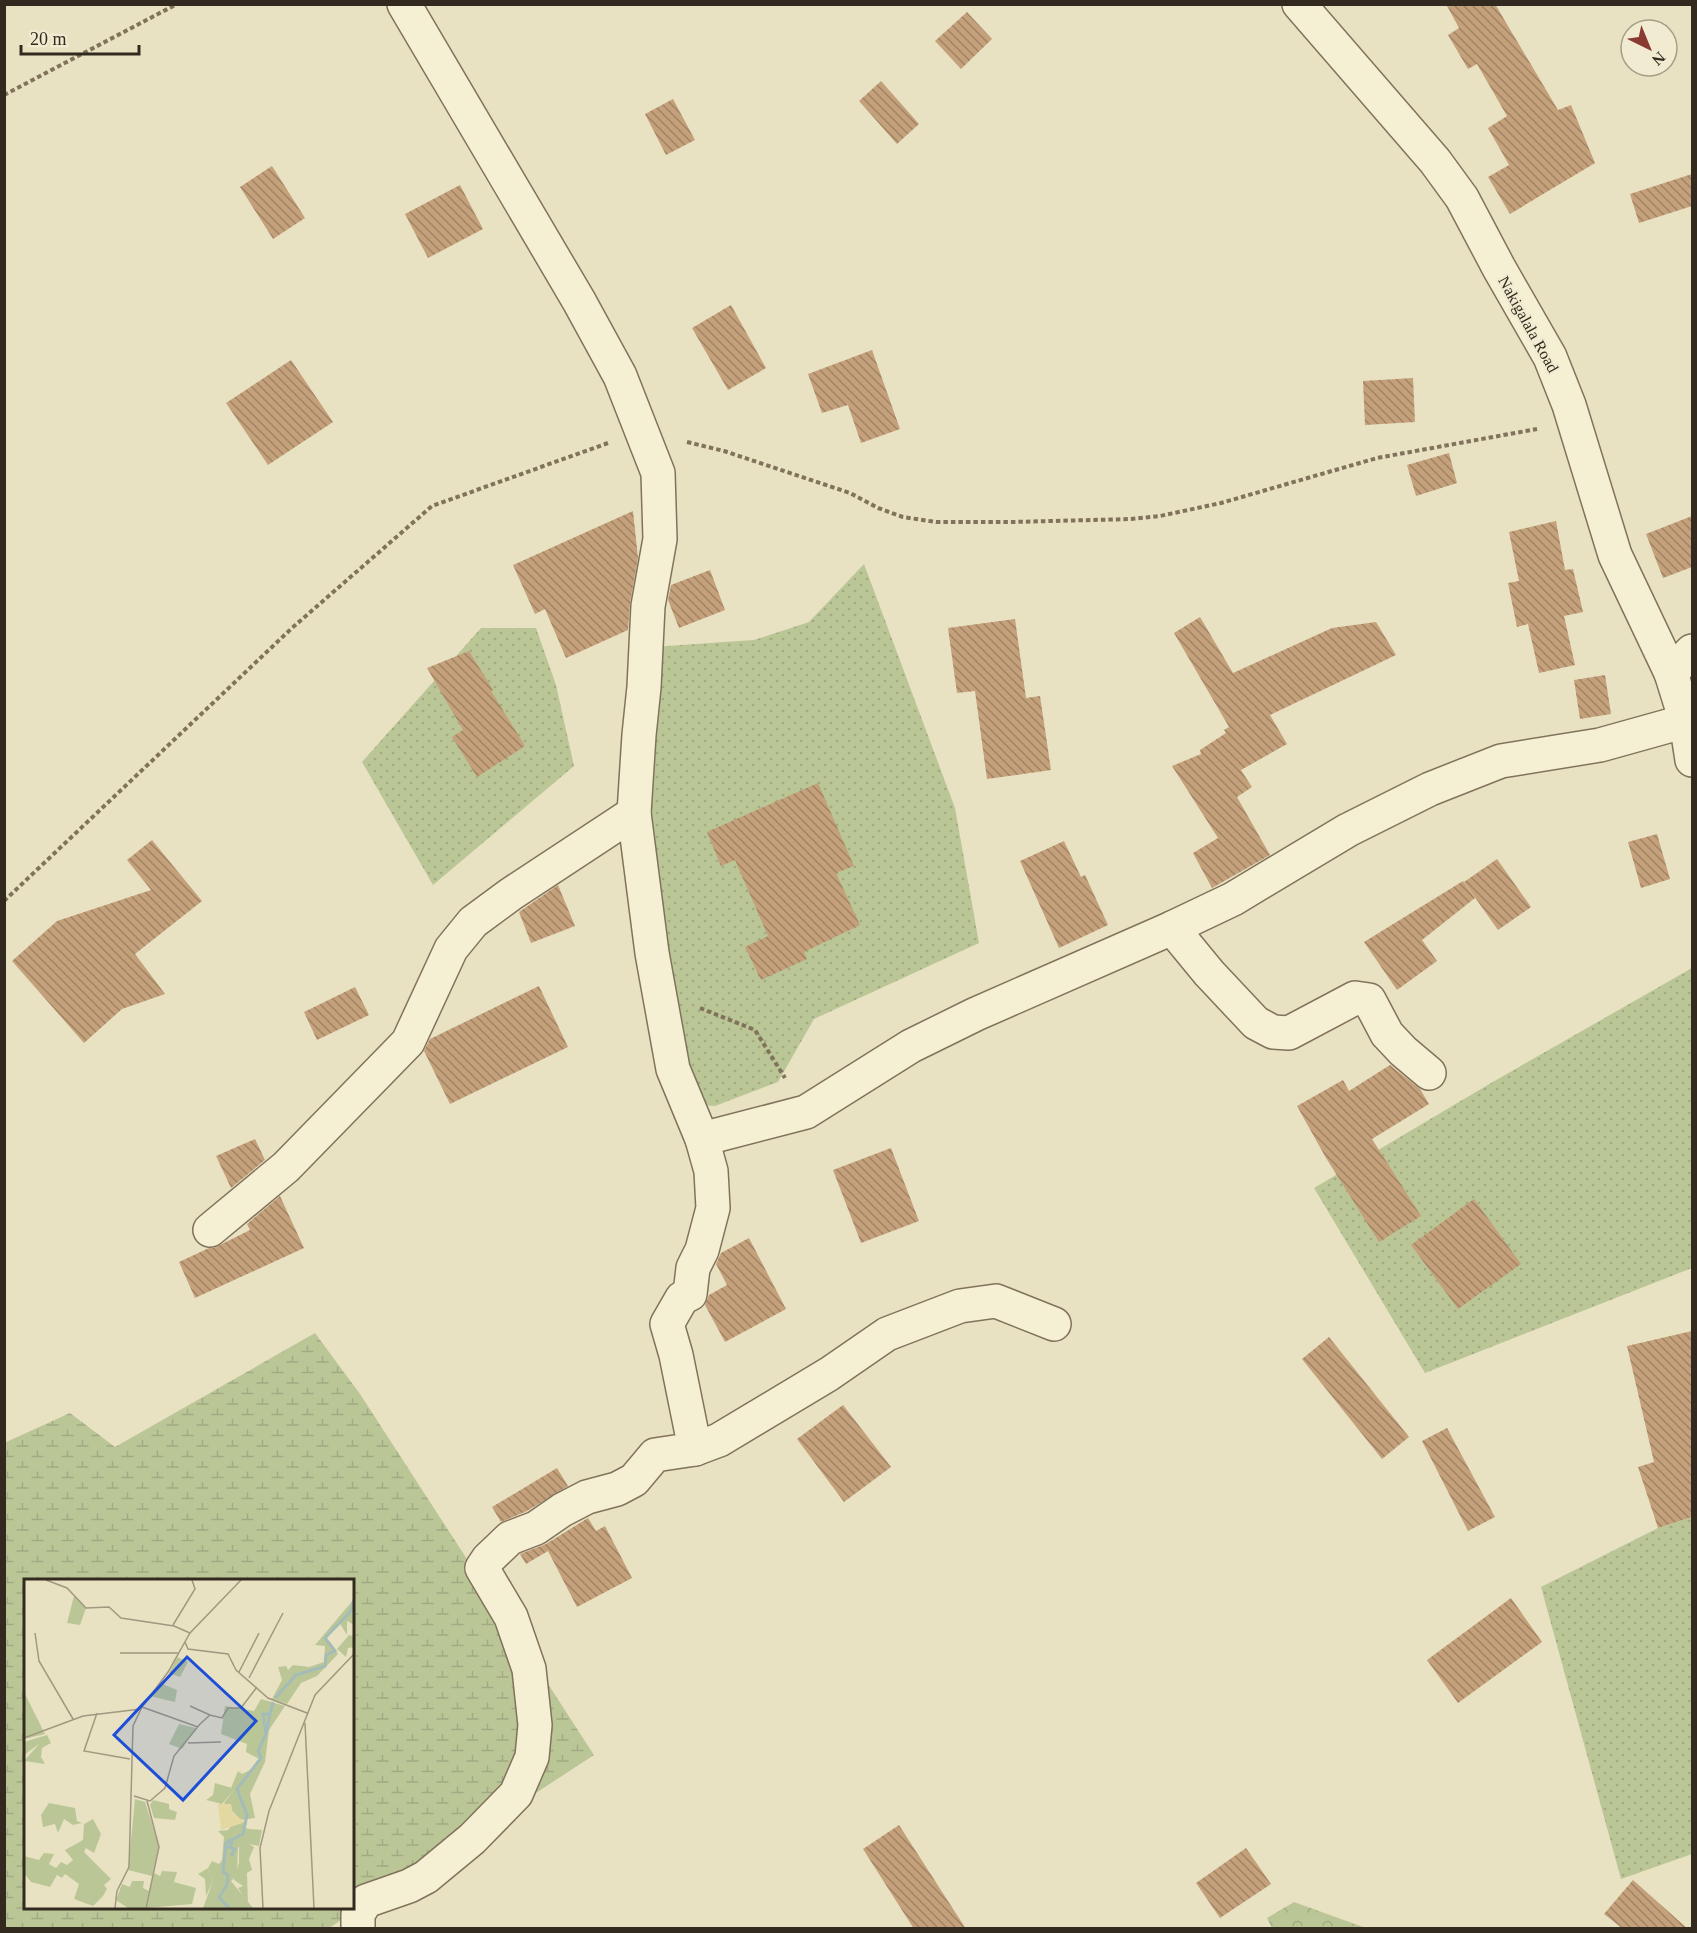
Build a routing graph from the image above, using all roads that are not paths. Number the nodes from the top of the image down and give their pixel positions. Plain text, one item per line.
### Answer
1 (404, 4) edge
2 (1299, 4) edge
3 (1682, 662) edge
4 (1686, 721) junction
5 (1692, 760) edge
6 (634, 813) junction
7 (1172, 928) junction
8 (1429, 1073) dead end
9 (702, 1139) junction
10 (210, 1230) dead end
11 (1053, 1324) dead end
12 (695, 1449) junction
13 (358, 1929) edge

1 - 6 street
2 - 3 street, Nakigalala Road
3 - 4 street, Nakigalala Road
4 - 5 street, Nakigalala Road
4 - 7 street
6 - 9 street
6 - 10 street
7 - 8 street
7 - 9 street
9 - 12 street
11 - 12 street
12 - 13 street

